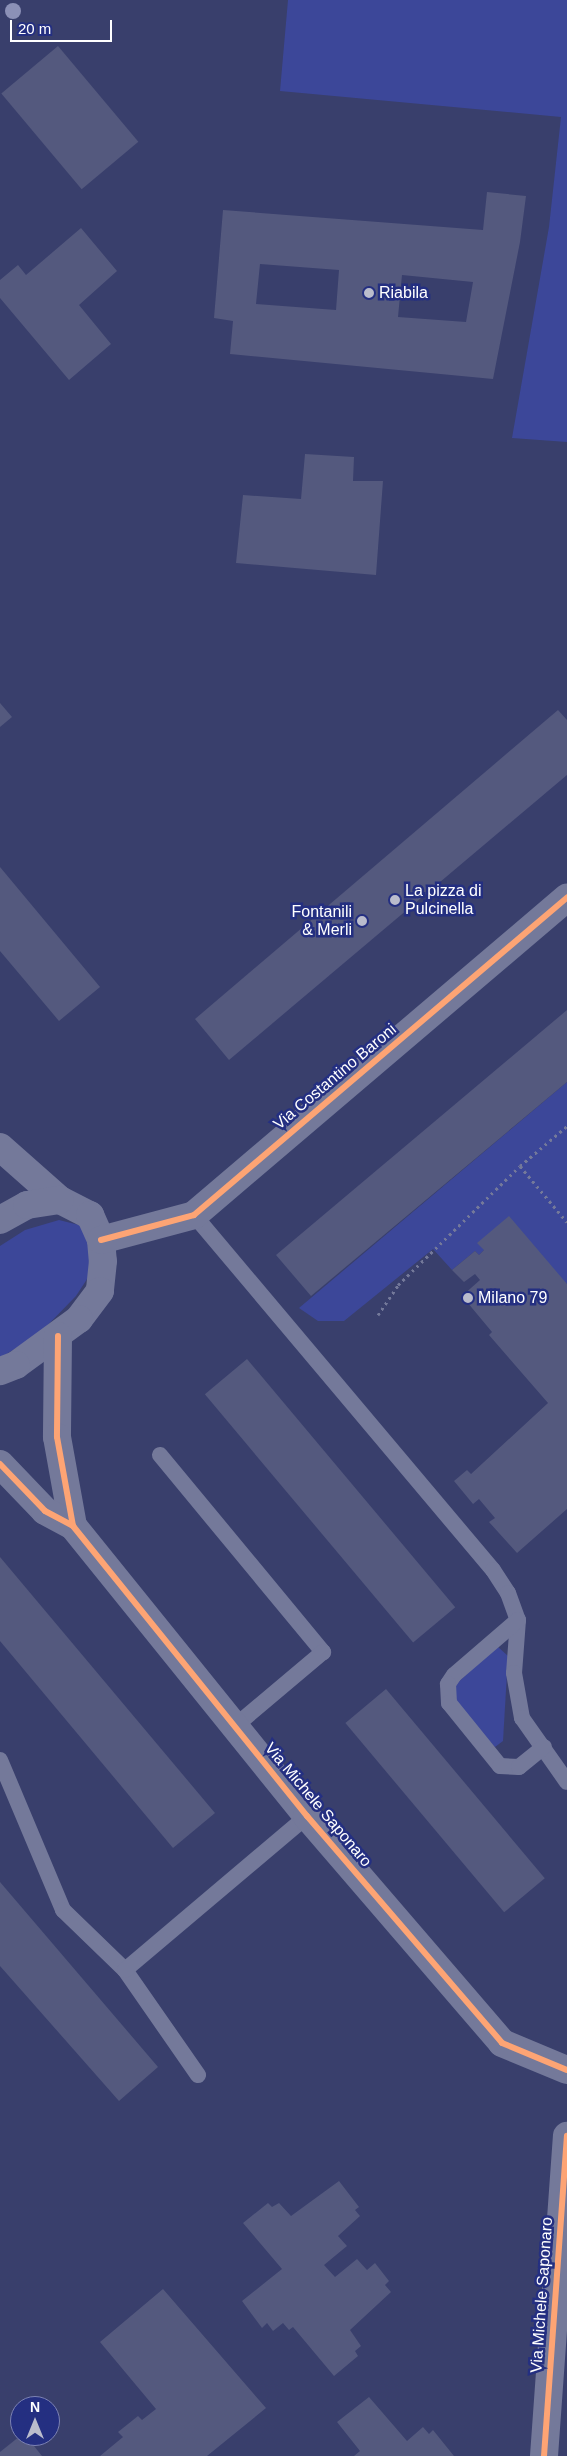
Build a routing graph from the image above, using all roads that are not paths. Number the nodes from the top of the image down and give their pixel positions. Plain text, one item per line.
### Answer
1 (567, 898) edge
2 (0, 1147) edge
3 (60, 1200) junction
4 (194, 1215) junction
5 (0, 1220) edge
6 (101, 1240) junction
7 (58, 1336) junction
8 (0, 1371) edge
9 (160, 1455) dead end
10 (0, 1464) edge
11 (73, 1526) junction
12 (518, 1620) junction
13 (235, 1726) junction
14 (544, 1747) junction
15 (0, 1760) edge
16 (567, 1782) edge
17 (308, 1816) junction
18 (125, 1970) junction
19 (567, 2070) edge
20 (198, 2075) dead end
21 (567, 2136) edge
22 (544, 2456) edge

1 - 4 street, Via Costantino Baroni
2 - 3 street
3 - 5 street
3 - 6 street
4 - 6 street, Via Costantino Baroni
4 - 12 lane
6 - 7 street
7 - 8 street
7 - 11 street, Via Michele Saponaro
9 - 13 lane
10 - 11 street, Via Michele Saponaro
11 - 13 street, Via Michele Saponaro
12 - 14 lane
12 - 14 lane
13 - 17 street, Via Michele Saponaro
14 - 16 lane
15 - 18 lane
17 - 18 lane, Via Michele Saponaro
17 - 19 street, Via Michele Saponaro
18 - 20 lane
21 - 22 street, Via Michele Saponaro

